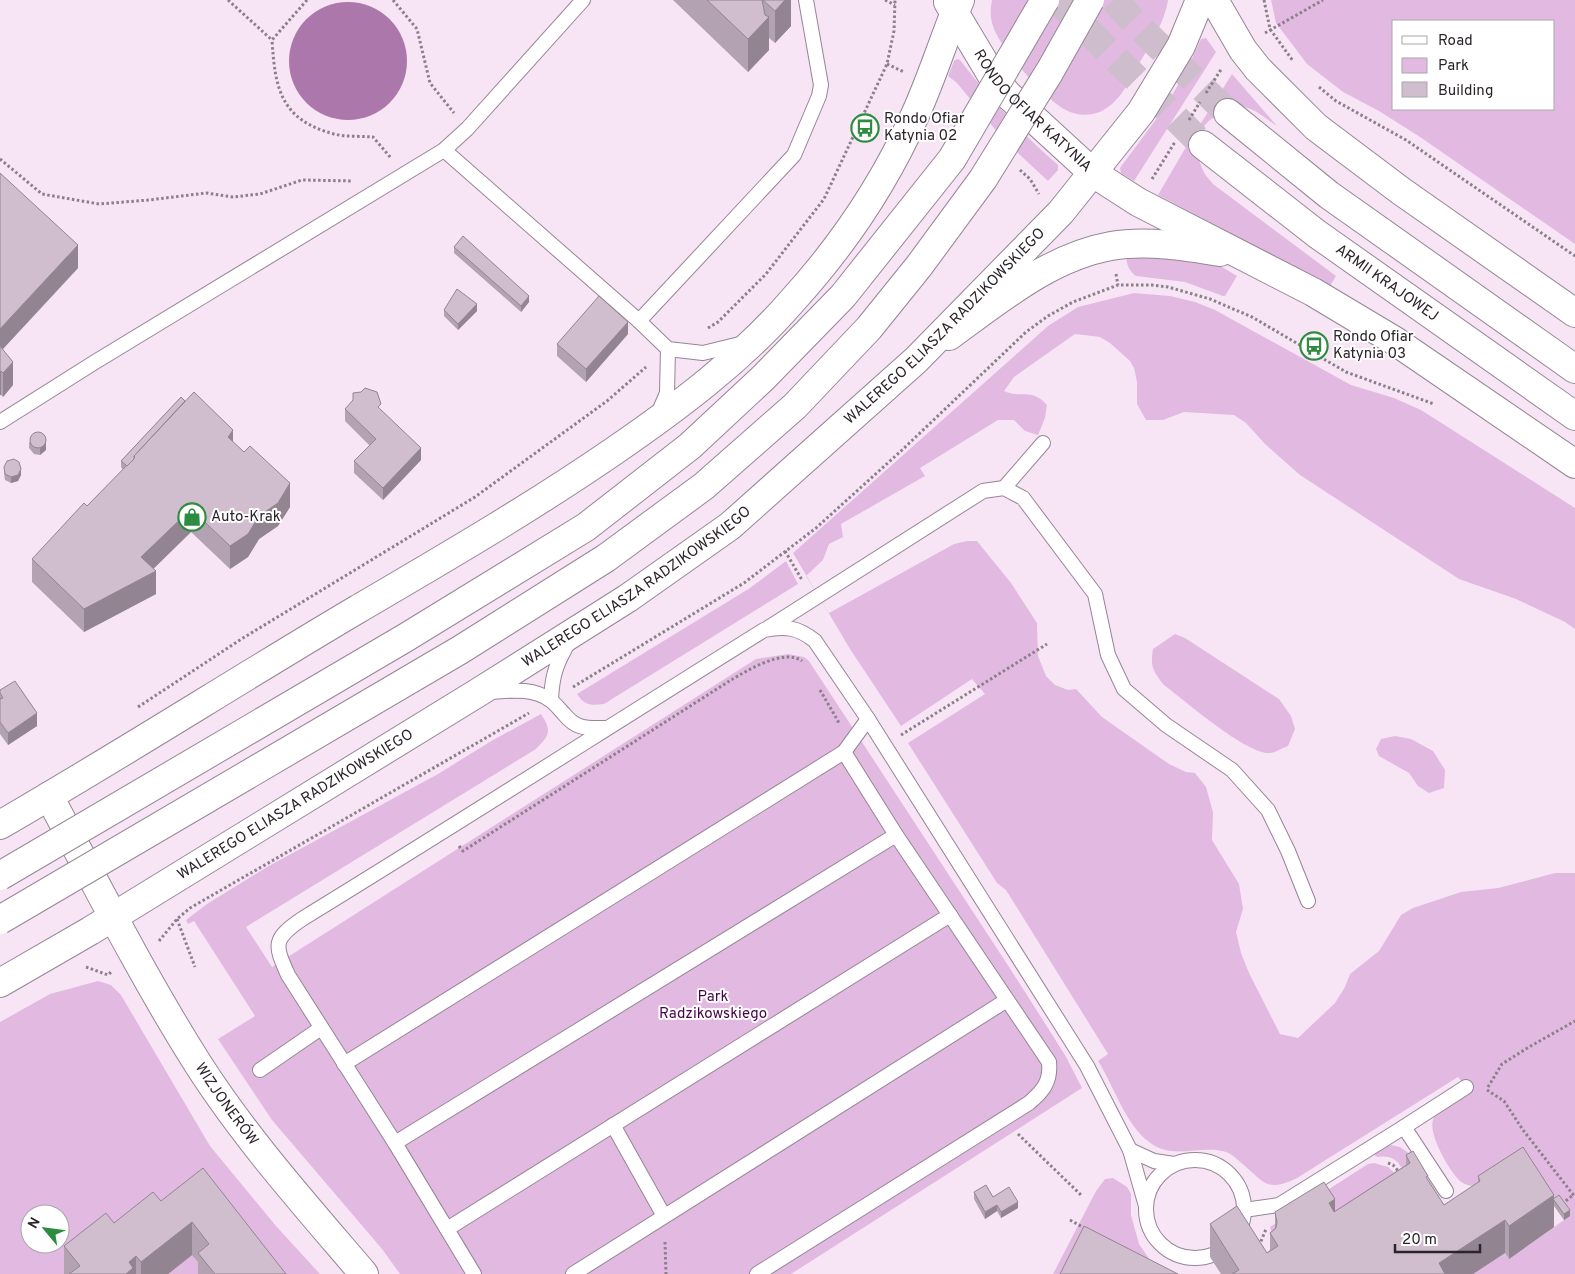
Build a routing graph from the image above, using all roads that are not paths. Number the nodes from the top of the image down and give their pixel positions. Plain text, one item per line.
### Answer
1 (583, 0) edge
2 (806, 0) edge
3 (1045, 0) edge
4 (1090, 0) edge
5 (1200, 0) edge
6 (1214, 0) edge
7 (954, 4) edge
8 (1228, 113) tunnel mouth
9 (1202, 144) tunnel mouth
10 (444, 150) junction
11 (1093, 173) junction
12 (1244, 256) junction
13 (1575, 314) edge
14 (640, 321) junction
15 (755, 340) junction
16 (668, 350) junction
17 (916, 360) junction
18 (1575, 369) edge
19 (1575, 416) edge
20 (0, 422) edge
21 (654, 424) junction
22 (1043, 442) dead end
23 (1575, 464) edge
24 (1004, 488) junction
25 (764, 630) junction
26 (574, 632) junction
27 (479, 692) junction
28 (551, 700) junction
29 (868, 719) junction
30 (607, 728) junction
31 (844, 752) junction
32 (49, 796) junction
33 (0, 824) edge
34 (896, 835) junction
35 (0, 876) edge
36 (1308, 901) dead end
37 (950, 916) junction
38 (113, 917) junction
39 (0, 920) edge
40 (0, 984) edge
41 (1007, 1000) junction
42 (321, 1028) junction
43 (344, 1064) junction
44 (260, 1070) dead end
45 (1466, 1087) dead end
46 (613, 1125) junction
47 (1404, 1127) junction
48 (395, 1143) junction
49 (1130, 1150) junction
50 (1174, 1164) junction
51 (1446, 1191) dead end
52 (1146, 1206) junction
53 (1244, 1210) junction
54 (664, 1216) junction
55 (447, 1229) junction
56 (364, 1274) edge
57 (474, 1274) edge
58 (572, 1274) edge
59 (757, 1274) edge

1 - 10 lane
2 - 14 lane
3 - 35 main road, bridge
4 - 39 main road, bridge
5 - 11 main road, RONDO OFIAR KATYNIA
6 - 13 main road
7 - 11 main road, RONDO OFIAR KATYNIA
7 - 15 main road
8 - 18 main road
9 - 19 main road, ARMII KRAJOWEJ
10 - 14 lane
10 - 20 lane
11 - 12 main road
11 - 17 main road, WALEREGO ELIASZA RADZIKOWSKIEGO
12 - 17 main road
12 - 23 main road
14 - 16 lane
15 - 16 lane
15 - 21 main road
16 - 21 lane
17 - 26 main road, WALEREGO ELIASZA RADZIKOWSKIEGO
21 - 32 main road
22 - 24 lane
24 - 25 lane
24 - 36 lane
25 - 29 lane
25 - 30 lane
26 - 27 main road, WALEREGO ELIASZA RADZIKOWSKIEGO
26 - 28 lane
27 - 28 lane
27 - 38 main road, WALEREGO ELIASZA RADZIKOWSKIEGO
28 - 30 lane
29 - 31 lane
29 - 49 lane
30 - 42 lane
31 - 34 lane
31 - 43 lane
32 - 33 main road
32 - 38 main road
34 - 37 lane
34 - 48 lane
37 - 41 lane
37 - 46 lane
38 - 40 main road, WALEREGO ELIASZA RADZIKOWSKIEGO
38 - 56 main road, WIZJONERÓW
41 - 54 lane
41 - 59 lane
42 - 43 lane
42 - 44 lane
43 - 48 lane
45 - 47 lane
46 - 54 lane
46 - 55 lane
47 - 51 lane
47 - 53 lane
48 - 55 lane
49 - 50 lane
49 - 52 lane
50 - 52 lane
50 - 53 lane
52 - 53 lane
54 - 58 lane
55 - 57 lane

